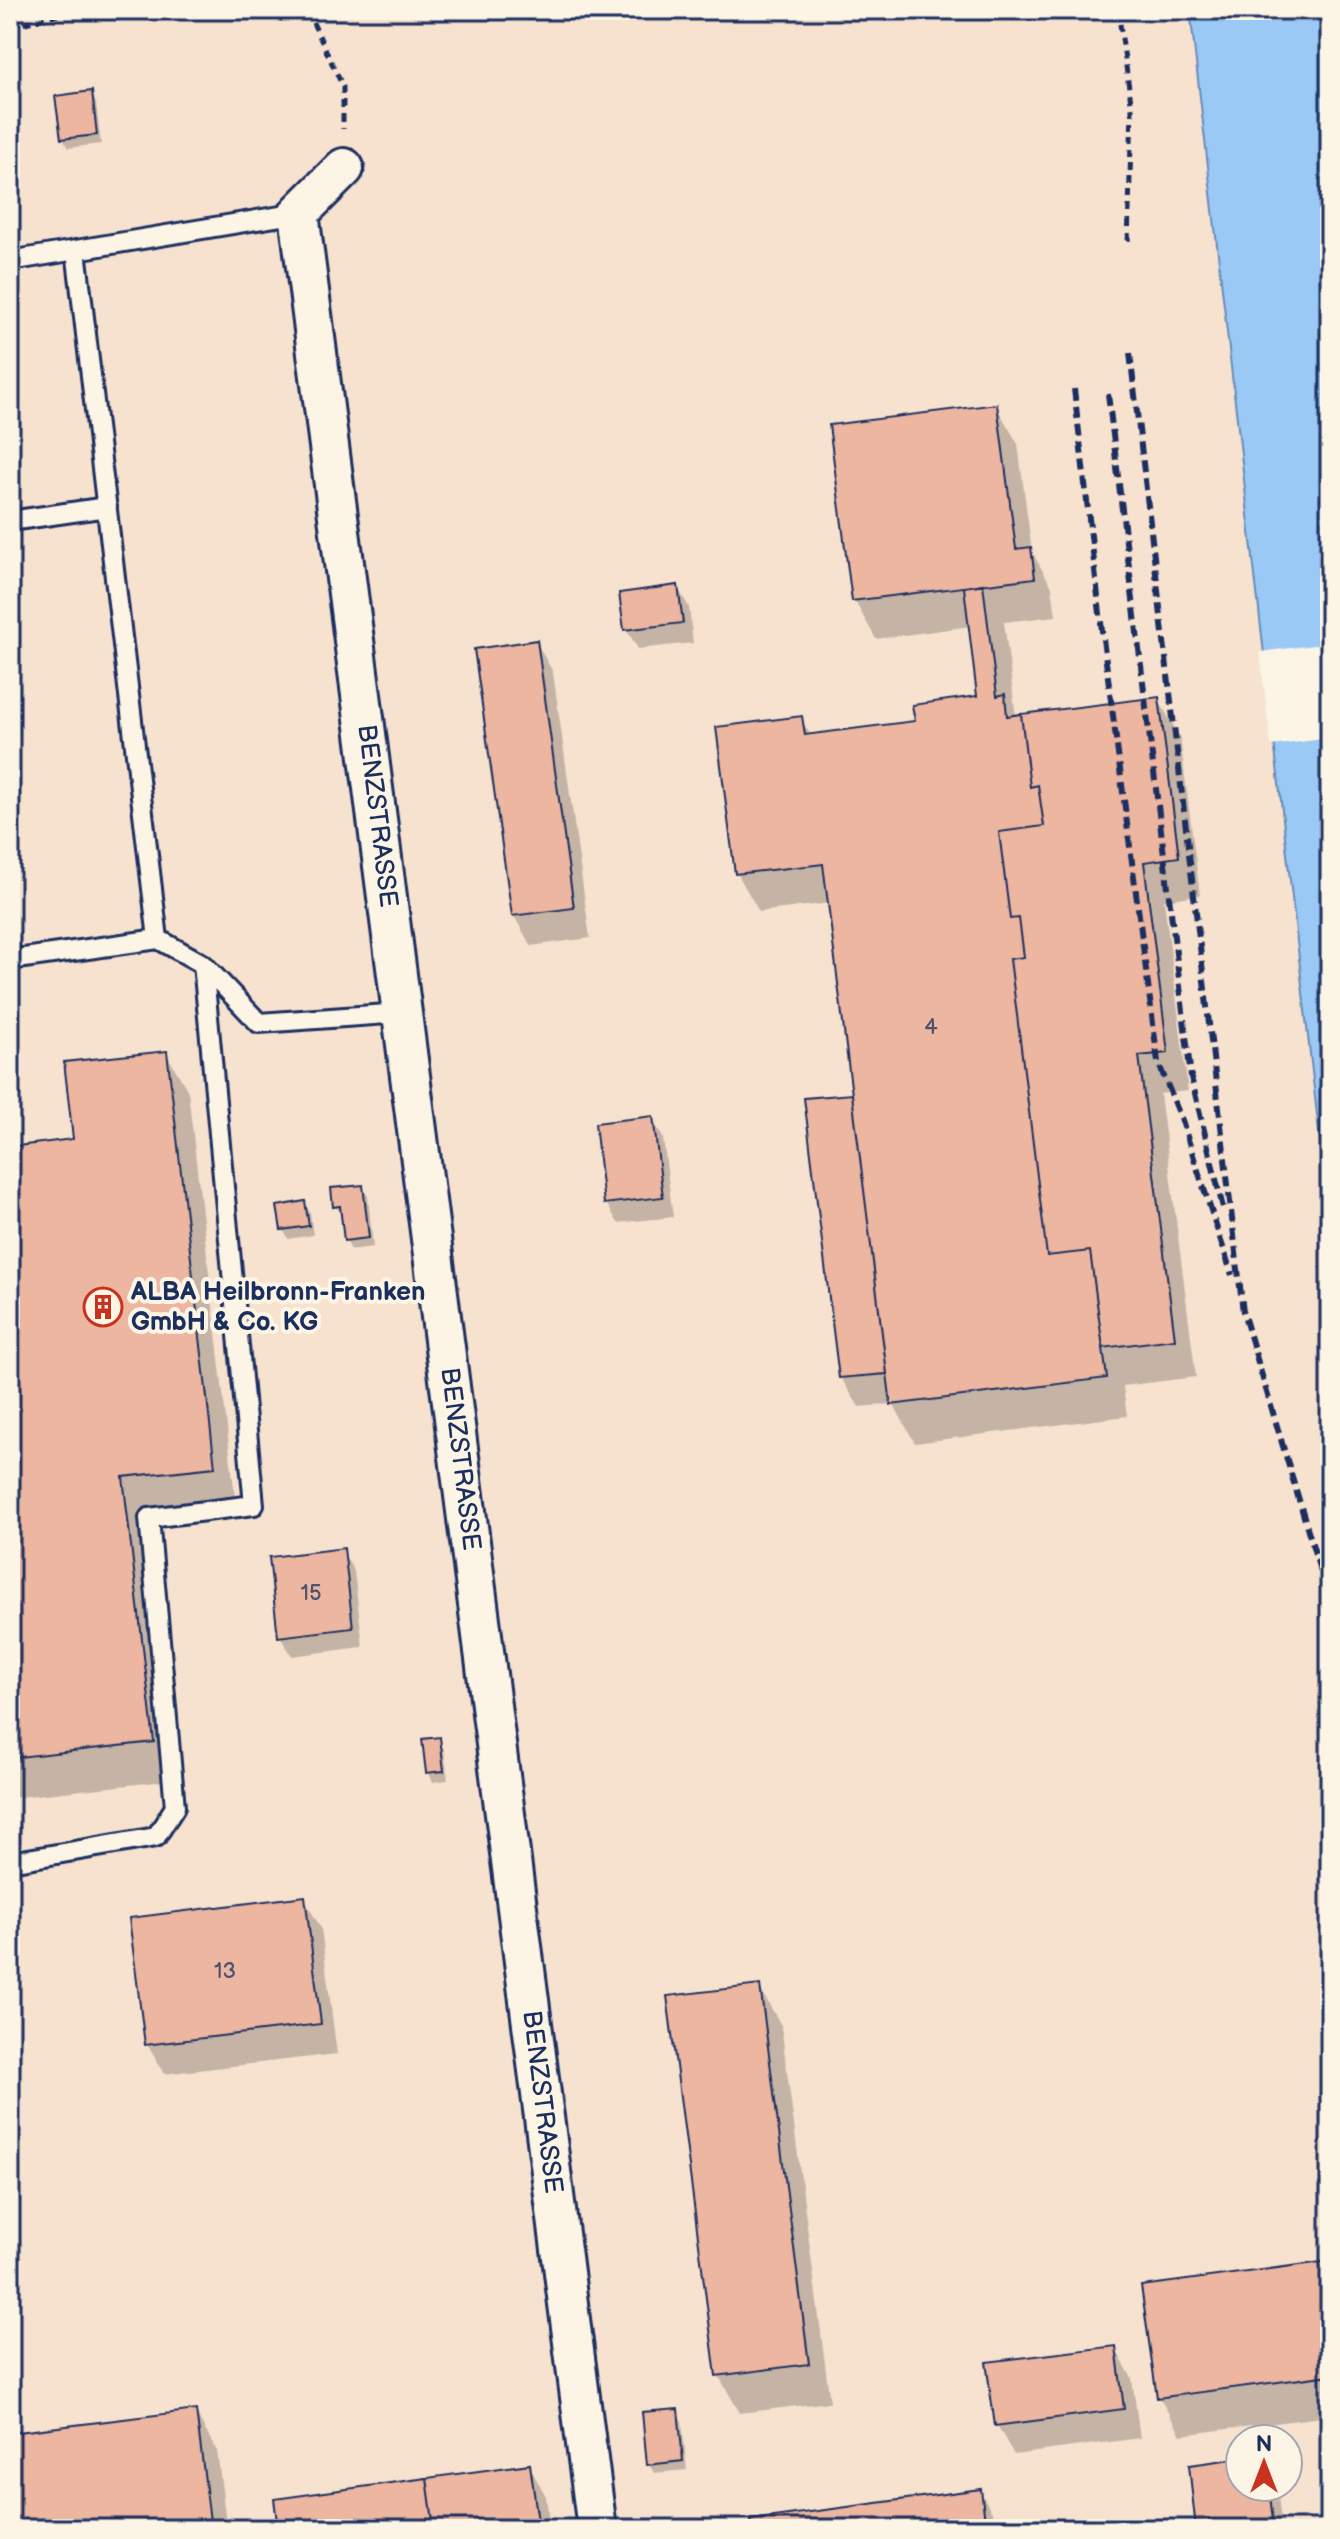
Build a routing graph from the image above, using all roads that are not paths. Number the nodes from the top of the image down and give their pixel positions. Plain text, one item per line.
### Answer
1 (344, 168) road end
2 (299, 213) junction
3 (76, 250) junction
4 (10, 261) edge
5 (107, 507) junction
6 (10, 521) edge
7 (158, 939) junction
8 (10, 960) edge
9 (203, 964) junction
10 (402, 1013) junction
11 (10, 1862) edge
12 (597, 2529) edge

1 - 2 street
2 - 3 lane
2 - 10 street, BENZSTRASSE
3 - 4 lane
3 - 5 lane
5 - 6 lane
5 - 7 lane
7 - 8 lane
7 - 9 lane
9 - 10 lane
9 - 11 lane
10 - 12 street, BENZSTRASSE

